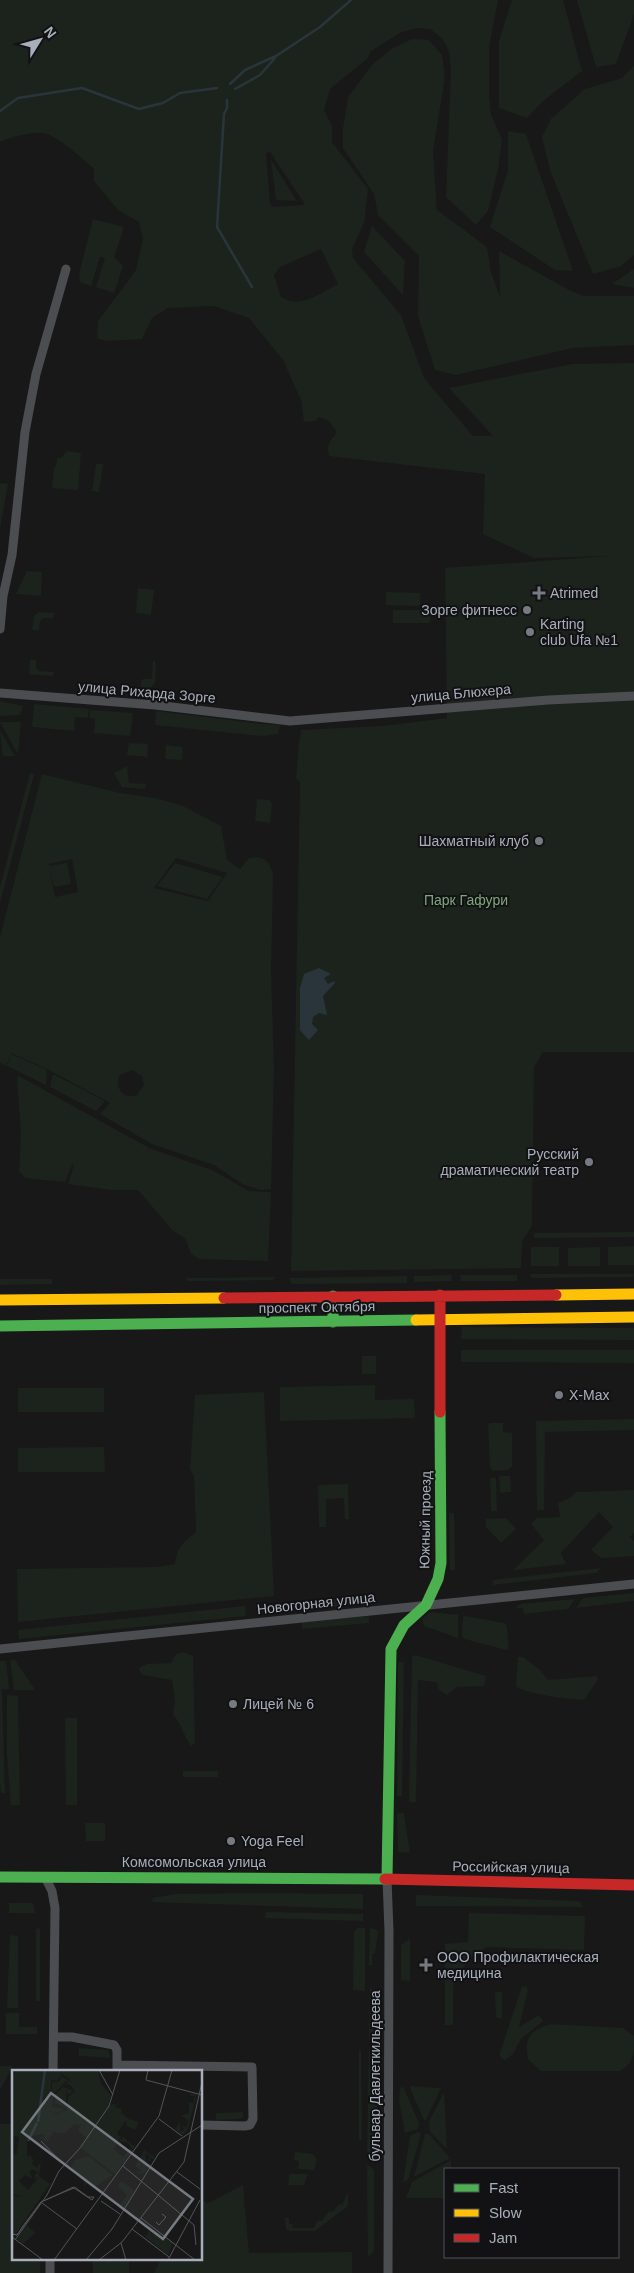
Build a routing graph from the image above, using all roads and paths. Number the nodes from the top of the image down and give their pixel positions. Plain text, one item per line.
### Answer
1 (66, 269) dead end
2 (0, 628) edge
3 (0, 693) edge
4 (634, 696) edge
5 (290, 721) joint
6 (634, 1294) edge
7 (440, 1295) junction
8 (533, 1295) junction
9 (333, 1296) junction
10 (0, 1300) edge
11 (634, 1317) edge
12 (533, 1319) junction
13 (440, 1320) junction
14 (333, 1322) junction
15 (0, 1326) edge
16 (634, 1584) edge
17 (426, 1605) junction
18 (0, 1649) edge
19 (0, 1877) edge
20 (45, 1877) junction
21 (387, 1879) junction
22 (634, 1885) edge
23 (54, 2037) junction
24 (117, 2068) edge
25 (53, 2070) edge
26 (202, 2125) edge
27 (50, 2260) edge
28 (50, 2273) edge
29 (388, 2273) edge

1 - 2 street
3 - 5 street, улица Рихарда Зорге
4 - 5 street, улица Блюхера
6 - 8 main road, проспект Октября
7 - 8 main road, проспект Октября
7 - 9 main road, проспект Октября
7 - 13 main road, Южный проезд
8 - 12 main road
9 - 10 main road, проспект Октября
9 - 14 main road
11 - 12 main road, проспект Октября
12 - 13 main road, проспект Октября
13 - 14 main road, проспект Октября
13 - 17 main road, Южный проезд
14 - 15 main road, проспект Октября
16 - 17 street, Новогорная улица
17 - 18 street, Новогорная улица
17 - 21 main road, Южный проезд
19 - 20 main road, Комсомольская улица
20 - 21 main road, Комсомольская улица
20 - 23 street
21 - 22 main road, Российская улица
21 - 29 street, бульвар Давлеткильдеева
23 - 24 street
23 - 25 street
24 - 26 street
27 - 28 street

